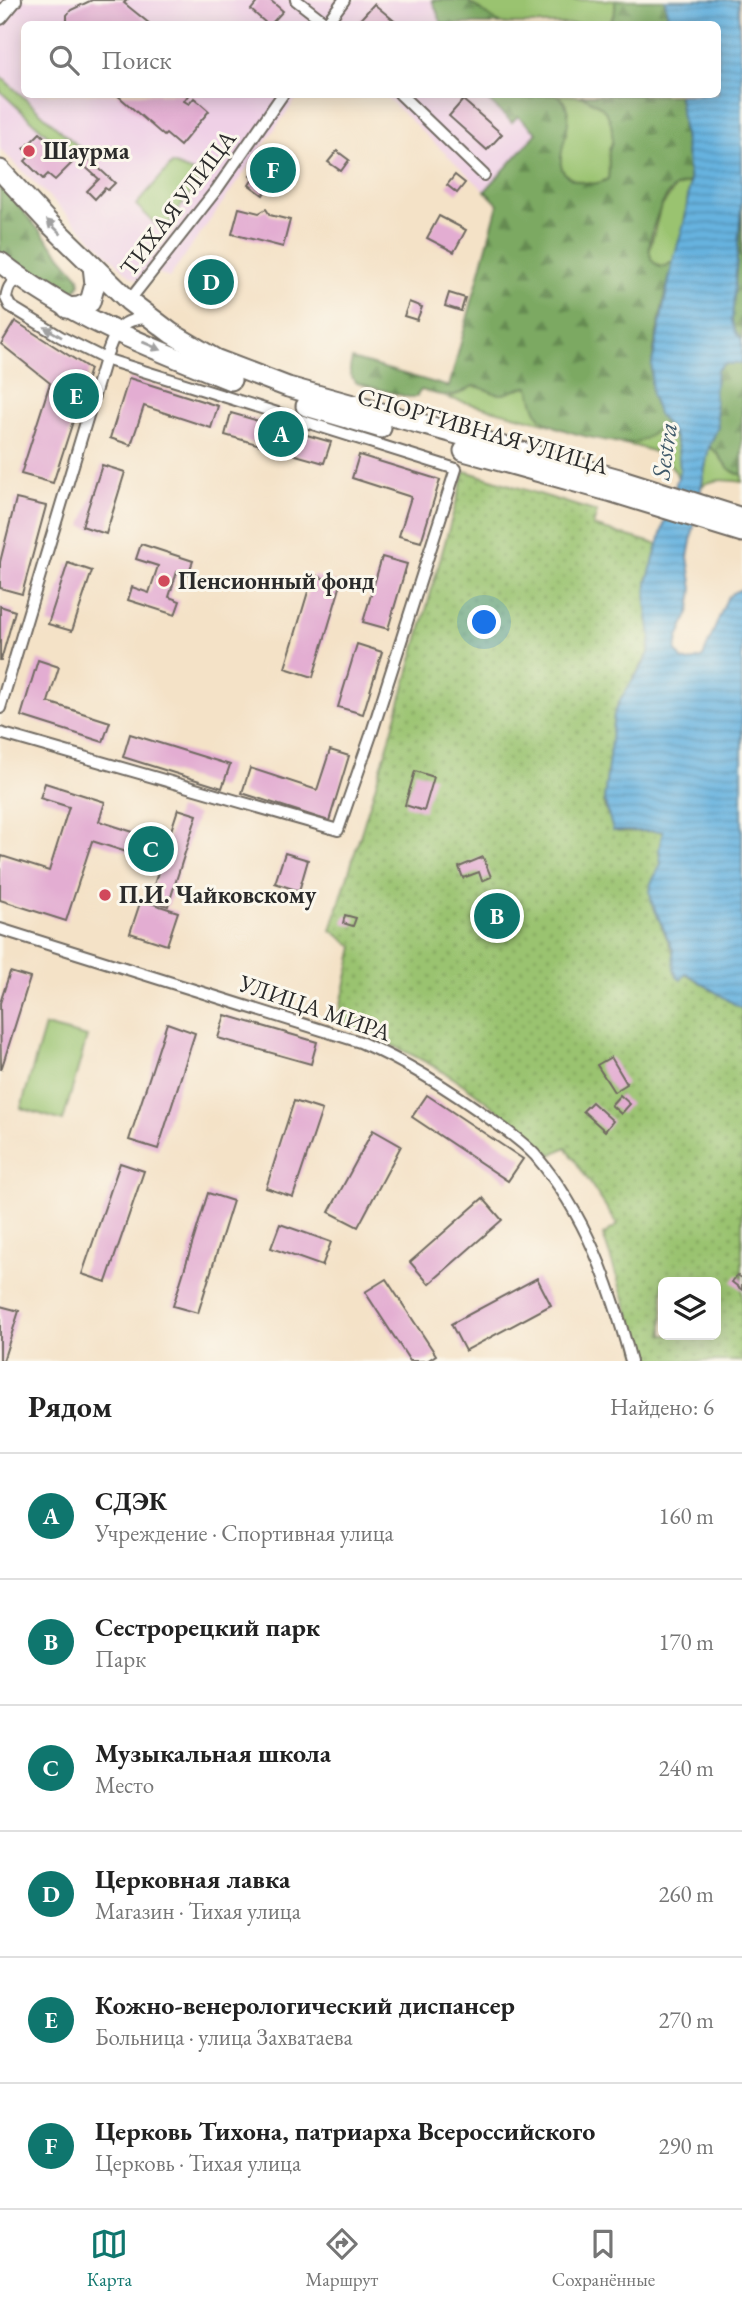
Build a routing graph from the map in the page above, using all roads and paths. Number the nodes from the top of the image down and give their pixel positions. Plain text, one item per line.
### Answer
1 (14, 0) edge
2 (296, 0) edge
3 (344, 0) edge
4 (0, 17) edge
5 (322, 21) edge
6 (328, 21) edge
7 (281, 98) edge
8 (404, 98) edge
9 (0, 170) edge
10 (484, 176) dead end
11 (0, 262) edge
12 (93, 266) junction
13 (22, 278) junction
14 (128, 301) junction
15 (67, 308) junction
16 (150, 318) junction
17 (116, 331) junction
18 (106, 359) junction
19 (214, 366) junction
20 (615, 486) junction
21 (742, 518) edge
22 (742, 532) edge
23 (0, 708) edge
24 (0, 733) edge
25 (0, 929) edge
26 (631, 1361) edge

1 - 4 street
2 - 5 street
3 - 6 street
7 - 14 street, ТИХАЯ УЛИЦА
8 - 10 street
12 -> 9 highway
11 - 13 highway
12 - 14 highway
12 - 15 highway
13 - 15 highway
18 -> 13 street
14 - 16 highway
15 - 17 highway
16 - 17 street
16 - 19 highway
17 - 18 street
17 -> 19 highway
18 - 23 street
18 - 24 street
19 - 20 highway, СПОРТИВНАЯ УЛИЦА
20 - 21 highway, СПОРТИВНАЯ УЛИЦА
20 - 22 highway, СПОРТИВНАЯ УЛИЦА
25 - 26 street, УЛИЦА МИРА

